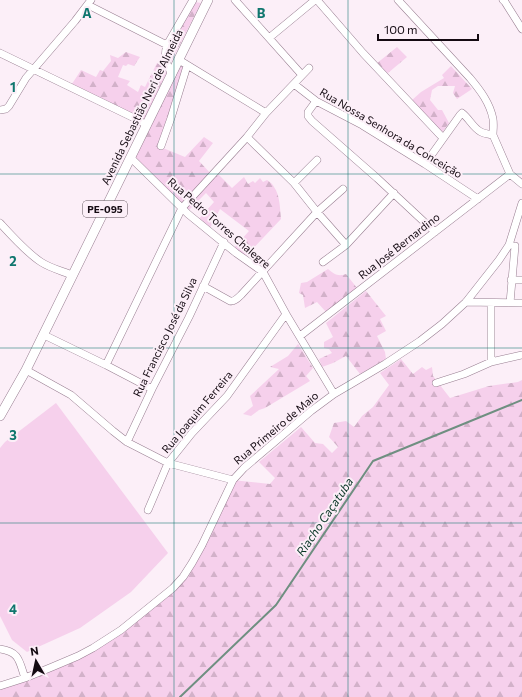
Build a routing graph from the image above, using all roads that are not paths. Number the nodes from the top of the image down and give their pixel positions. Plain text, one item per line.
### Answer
1 (193, 0) edge
2 (208, 0) edge
3 (235, 0) edge
4 (316, 0) edge
5 (398, 0) edge
6 (504, 1) edge
7 (90, 2) edge
8 (522, 29) edge
9 (269, 38) junction
10 (168, 45) junction
11 (0, 53) edge
12 (179, 60) junction
13 (187, 66) junction
14 (309, 68) dead end
15 (32, 69) junction
16 (172, 75) junction
17 (302, 75) junction
18 (294, 84) junction
19 (316, 101) junction
20 (0, 110) edge
21 (266, 114) junction
22 (147, 125) junction
23 (494, 135) junction
24 (247, 137) junction
25 (443, 138) junction
26 (161, 146) dead end
27 (131, 158) junction
28 (317, 160) dead end
29 (425, 164) junction
30 (510, 174) junction
31 (294, 183) junction
32 (522, 184) edge
33 (342, 189) dead end
34 (394, 193) junction
35 (478, 198) junction
36 (522, 203) edge
37 (182, 208) junction
38 (317, 212) junction
39 (0, 222) edge
40 (435, 232) junction
41 (224, 242) junction
42 (346, 245) junction
43 (515, 246) edge
44 (323, 262) dead end
45 (263, 272) junction
46 (72, 275) junction
47 (511, 280) junction
48 (522, 280) edge
49 (203, 286) junction
50 (466, 302) junction
51 (491, 303) junction
52 (510, 303) junction
53 (522, 303) edge
54 (286, 314) junction
55 (44, 335) junction
56 (300, 336) junction
57 (522, 355) edge
58 (491, 362) junction
59 (106, 365) junction
60 (26, 370) junction
61 (436, 383) dead end
62 (152, 389) junction
63 (334, 394) junction
64 (4, 401) edge
65 (0, 416) edge
66 (127, 442) junction
67 (168, 463) junction
68 (233, 480) junction
69 (148, 510) dead end
70 (0, 649) edge
71 (25, 678) junction
72 (0, 686) edge

1 - 10 street
2 - 12 main road, Avenida Sebastião Neri de Almeida / PE-095
3 - 9 street
4 - 9 street
4 - 25 street
5 - 23 street
6 - 8 street
7 - 10 street
7 - 15 street
9 - 17 street
10 - 16 street
11 - 15 street
12 - 13 street
12 - 16 main road, Avenida Sebastião Neri de Almeida / PE-095
13 - 21 street
13 - 26 street
14 - 17 street
15 - 20 street
15 - 22 street
16 - 22 main road, Avenida Sebastião Neri de Almeida / PE-095
17 - 18 street
18 - 19 street, Rua Nossa Senhora da Conceição
18 - 21 street
19 - 29 street, Rua Nossa Senhora da Conceição
19 - 34 street
21 - 24 street
22 - 27 main road, Avenida Sebastião Neri de Almeida / PE-095
23 - 25 street
23 - 30 street
24 - 31 street
24 - 37 street
25 - 29 street
27 - 37 street, Rua Pedro Torres Chalegre
27 - 46 main road, Avenida Sebastião Neri de Almeida / PE-095
28 - 31 street
29 - 35 street, Rua Nossa Senhora da Conceição
30 - 32 street
30 - 35 street, Rua José Bernardino
31 - 38 street
33 - 38 street
34 - 40 street
34 - 42 street
35 - 40 street, Rua José Bernardino
36 - 43 street, Rua Primeiro de Maio
37 - 41 street, Rua Pedro Torres Chalegre
37 - 59 street
38 - 42 street
38 - 45 street
39 - 46 street
40 - 56 street, Rua José Bernardino
41 - 45 street, Rua Pedro Torres Chalegre
41 - 49 street, Rua Francisco José da Silva
42 - 44 street
43 - 47 street
43 - 50 street, Rua Primeiro de Maio
45 - 49 street
45 - 54 street, Rua Pedro Torres Chalegre
46 - 55 main road, Avenida Sebastião Neri de Almeida / PE-095
47 - 48 street
47 - 52 street
49 - 62 street, Rua Francisco José da Silva
50 - 51 street
50 - 63 street, Rua Primeiro de Maio
51 - 52 street
51 - 58 street
52 - 53 street
54 - 56 street, Rua Pedro Torres Chalegre
54 - 67 street, Rua Joaquim Ferreira
55 - 59 street
55 - 60 main road, Avenida Sebastião Neri de Almeida / PE-095
56 - 63 street, Rua Pedro Torres Chalegre
57 - 58 street
58 - 61 street
59 - 62 street
60 - 64 main road, Avenida Sebastião Neri de Almeida / PE-095
60 - 66 street
62 - 66 street, Rua Francisco José da Silva
63 - 68 street, Rua Primeiro de Maio
64 - 65 main road, Avenida Sebastião Neri de Almeida / PE-095
66 - 67 street
67 - 68 street
67 - 69 street, Rua Joaquim Ferreira
68 - 71 street, Rua Primeiro de Maio
70 - 71 street
71 - 72 street, Rua Primeiro de Maio

